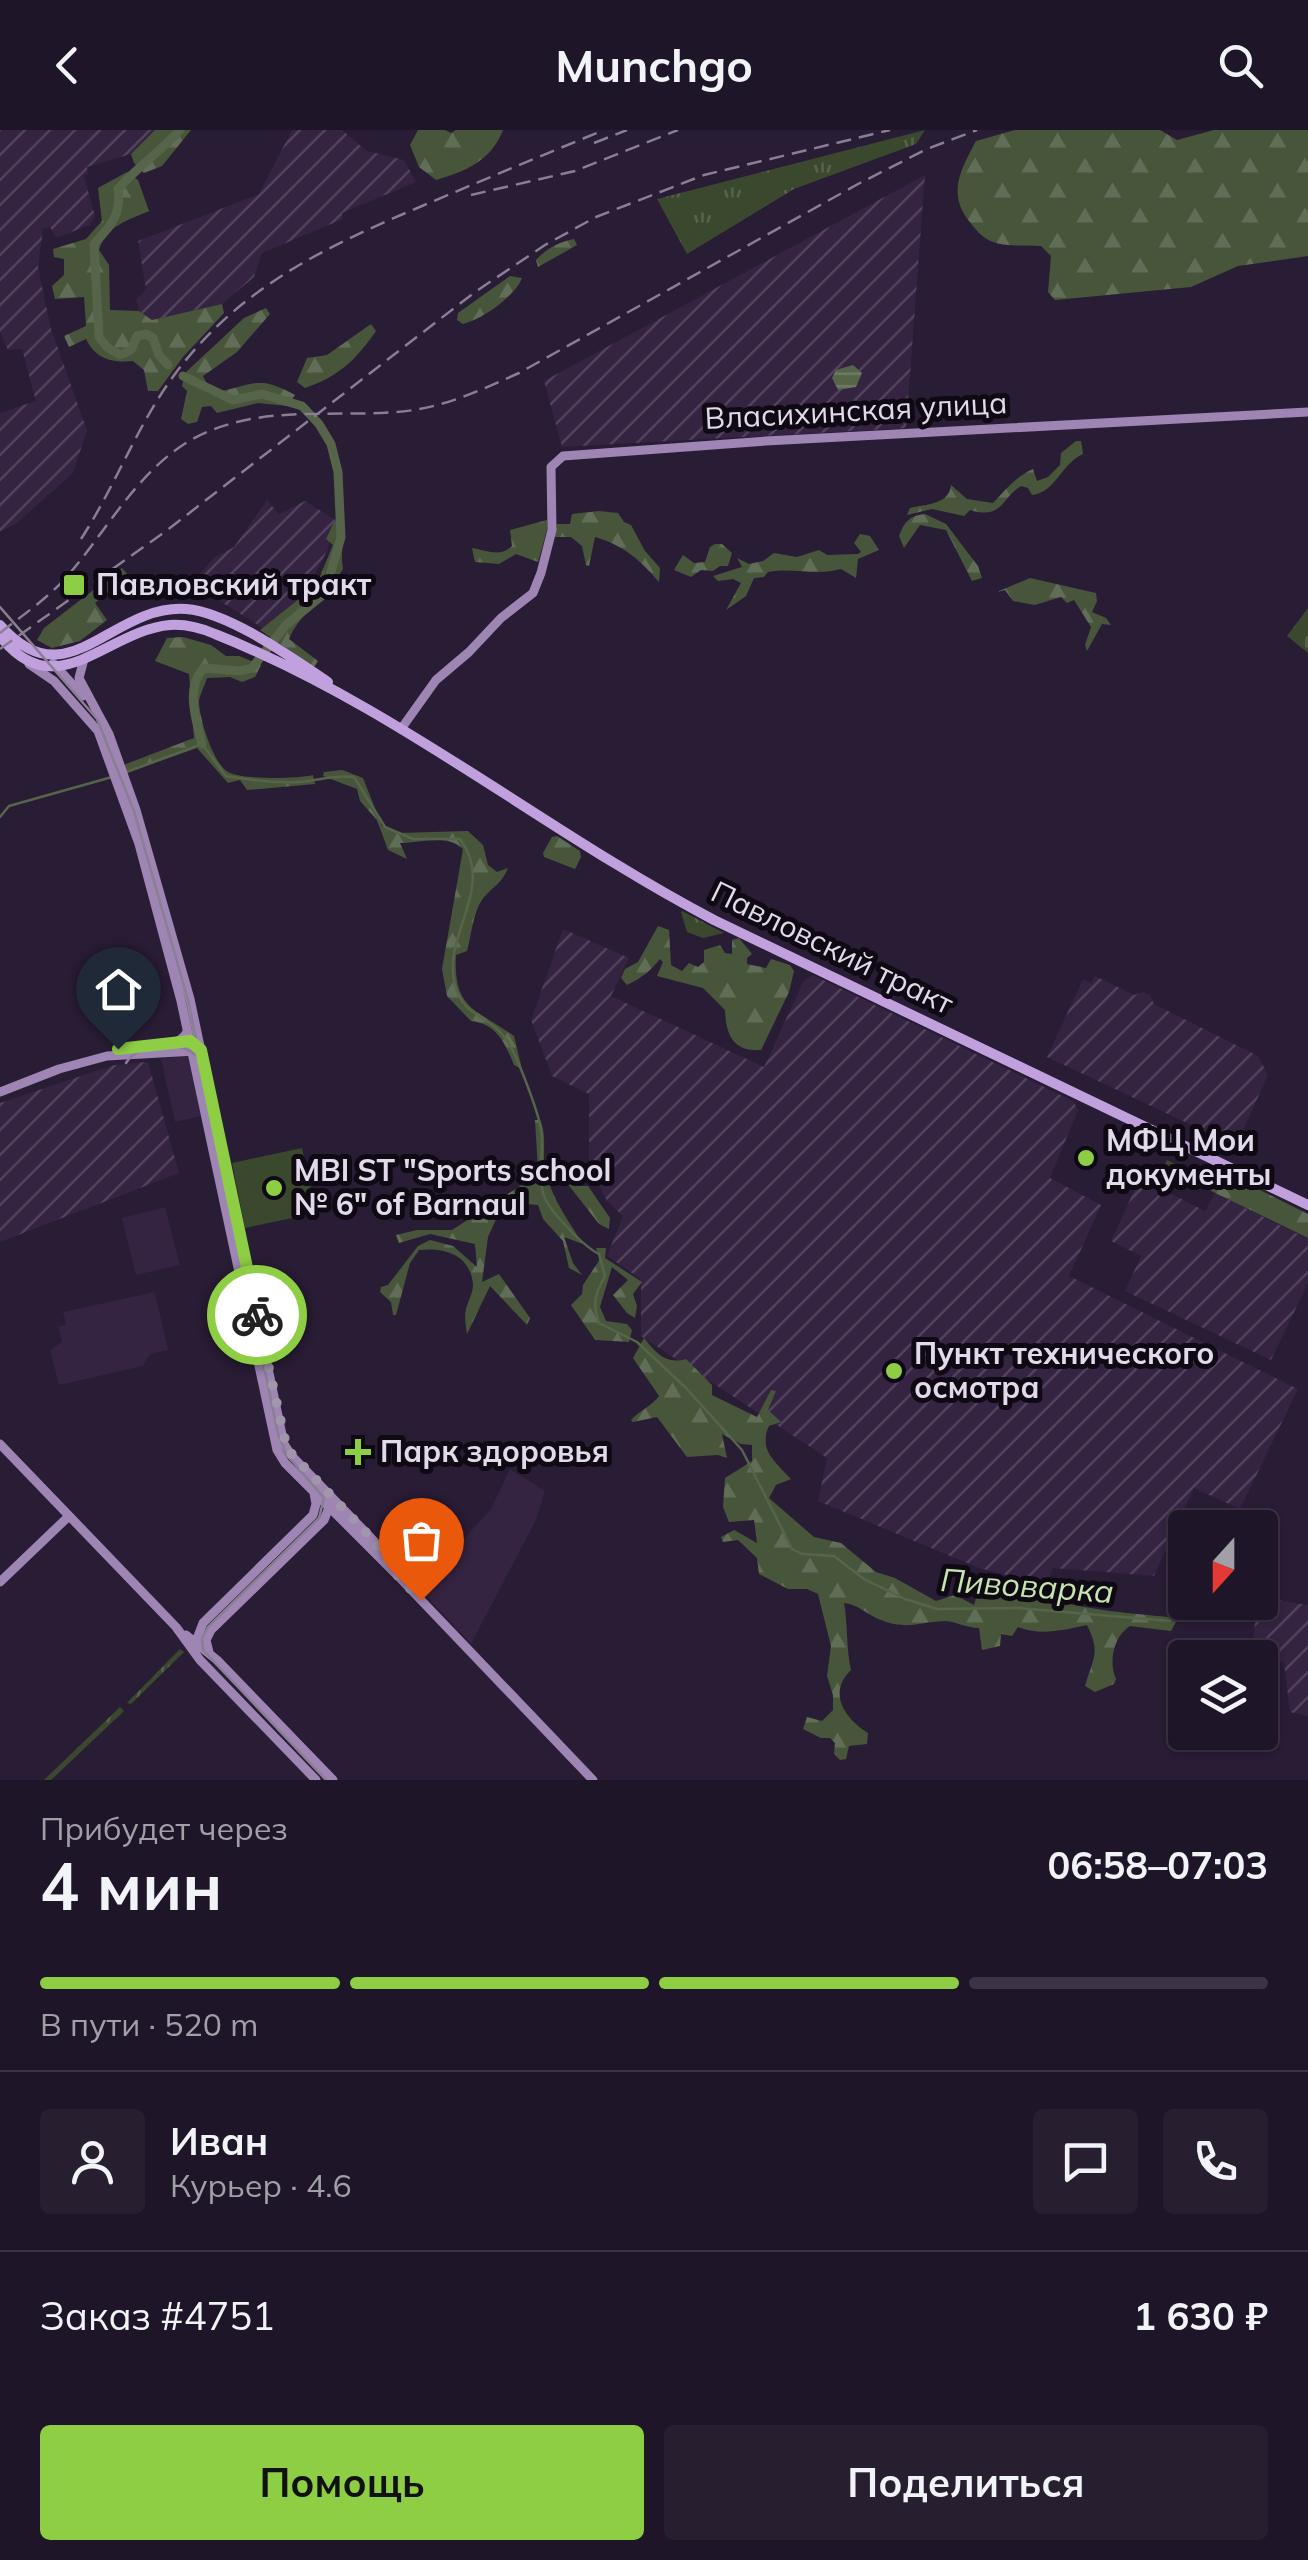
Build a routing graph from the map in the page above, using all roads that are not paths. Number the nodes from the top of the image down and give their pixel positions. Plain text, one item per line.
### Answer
1 (1308, 412) edge
2 (0, 616) edge
3 (0, 625) edge
4 (0, 636) edge
5 (255, 638) junction
6 (249, 650) junction
7 (84, 659) junction
8 (44, 660) junction
9 (283, 660) junction
10 (54, 682) junction
11 (95, 709) junction
12 (402, 729) junction
13 (116, 768) junction
14 (123, 784) junction
15 (191, 1046) junction
16 (0, 1092) edge
17 (1308, 1205) edge
18 (0, 1444) edge
19 (327, 1503) junction
20 (70, 1516) junction
21 (0, 1582) edge
22 (207, 1626) junction
23 (176, 1627) junction
24 (195, 1642) junction
25 (209, 1652) junction
26 (200, 1660) junction
27 (316, 1780) edge
28 (333, 1780) edge
29 (592, 1780) edge

1 - 12 main road, Власихинская улица
2 - 8 main road
3 - 8 main road
4 - 8 main road
5 - 6 main road
5 - 8 main road, Павловский тракт
5 - 9 main road, Павловский тракт
6 - 7 main road, Павловский тракт
6 - 9 main road, Павловский тракт
7 - 8 main road, Павловский тракт
7 - 11 main road
8 - 10 main road
8 - 10 main road
8 - 11 main road
9 - 12 main road, Павловский тракт
10 - 13 main road
11 - 13 main road
12 - 17 main road, Павловский тракт
13 - 14 main road
14 - 15 main road
14 - 15 main road
15 - 16 main road
15 - 19 main road
15 - 19 main road
18 - 20 main road
19 - 22 main road
19 - 29 main road
20 - 21 main road
20 - 23 main road
22 - 24 main road
22 - 25 main road
23 - 24 main road
23 - 26 main road
24 - 25 main road
24 - 26 main road
25 - 28 main road
26 - 27 main road

